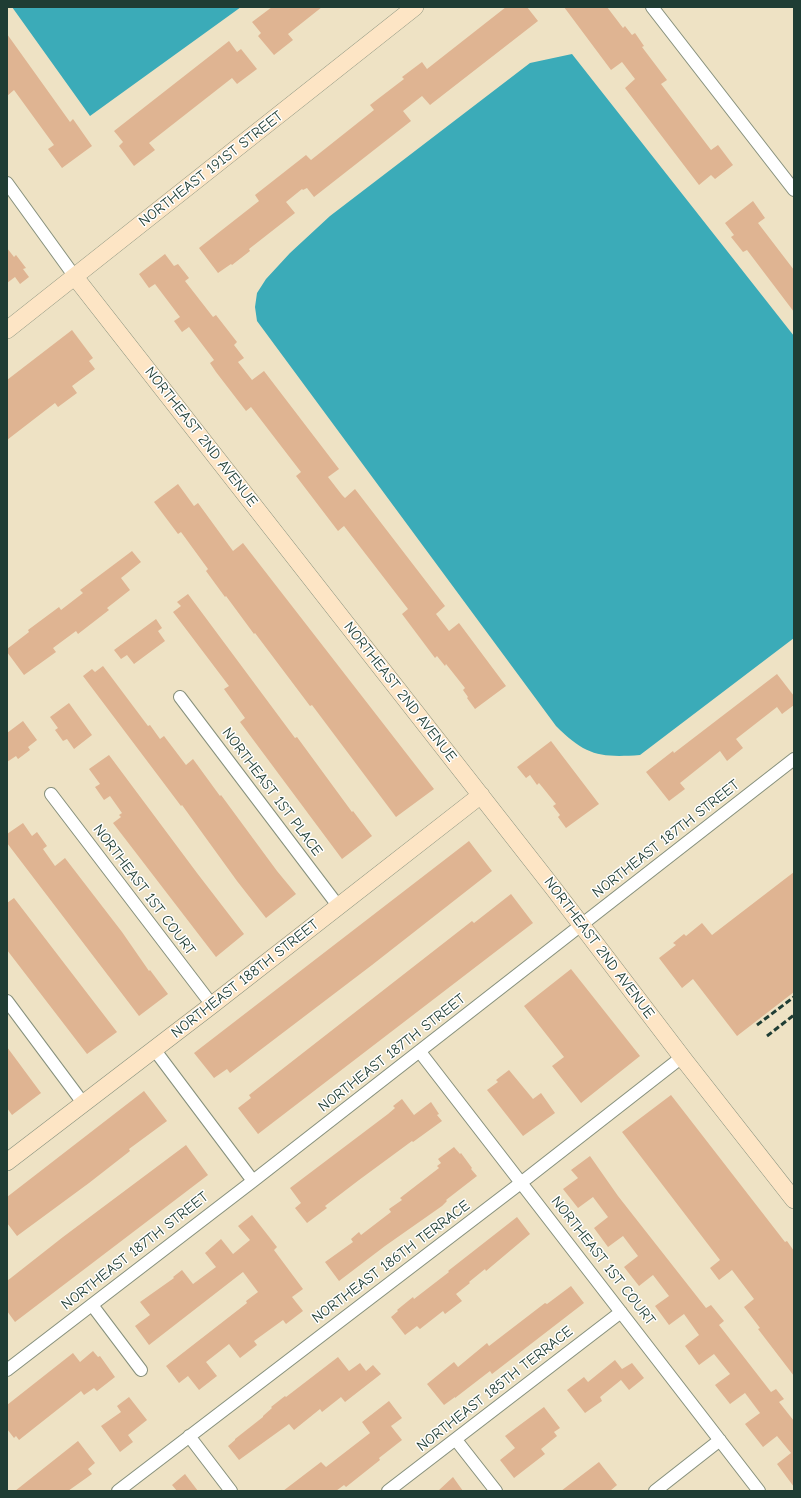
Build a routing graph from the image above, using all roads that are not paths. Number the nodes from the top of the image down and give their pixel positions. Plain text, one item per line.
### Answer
1 (415, 7) edge
2 (652, 7) edge
3 (7, 183) edge
4 (794, 190) edge
5 (75, 277) junction
6 (7, 330) edge
7 (180, 697) dead end
8 (794, 759) edge
9 (51, 794) dead end
10 (482, 795) junction
11 (339, 907) junction
12 (582, 925) junction
13 (7, 1002) edge
14 (212, 1005) junction
15 (154, 1049) junction
16 (420, 1052) junction
17 (682, 1057) junction
18 (83, 1103) junction
19 (7, 1162) edge
20 (253, 1181) junction
21 (522, 1182) junction
22 (794, 1200) edge
23 (92, 1305) junction
24 (621, 1312) junction
25 (7, 1370) edge
26 (141, 1370) dead end
27 (189, 1436) junction
28 (456, 1440) junction
29 (720, 1440) junction
30 (118, 1491) edge
31 (231, 1491) edge
32 (388, 1491) edge
33 (496, 1491) edge
34 (655, 1491) edge
35 (759, 1491) edge

1 - 5 street, NORTHEAST 191ST STREET
2 - 4 street
3 - 5 street, NORTHEAST 2ND AVENUE
5 - 6 street, NORTHEAST 191ST STREET
5 - 10 street, NORTHEAST 2ND AVENUE
7 - 11 street, NORTHEAST 1ST PLACE
8 - 12 street, NORTHEAST 187TH STREET
9 - 14 street, NORTHEAST 1ST COURT
10 - 11 street, NORTHEAST 188TH STREET
10 - 12 street, NORTHEAST 2ND AVENUE
11 - 14 street, NORTHEAST 188TH STREET
12 - 16 street, NORTHEAST 187TH STREET
12 - 17 street, NORTHEAST 2ND AVENUE
13 - 18 street
14 - 15 street, NORTHEAST 188TH STREET
15 - 18 street, NORTHEAST 188TH STREET
15 - 20 street
16 - 20 street, NORTHEAST 187TH STREET
16 - 21 street, NORTHEAST 1ST COURT
17 - 21 street, NORTHEAST 186TH TERRACE
17 - 22 street, NORTHEAST 2ND AVENUE
18 - 19 street, NORTHEAST 188TH STREET
20 - 23 street, NORTHEAST 187TH STREET
21 - 24 street, NORTHEAST 1ST COURT
21 - 27 street, NORTHEAST 186TH TERRACE
23 - 25 street, NORTHEAST 187TH STREET
23 - 26 street
24 - 28 street, NORTHEAST 185TH TERRACE
24 - 29 street, NORTHEAST 1ST COURT
27 - 30 street, NORTHEAST 186TH TERRACE
27 - 31 street
28 - 32 street, NORTHEAST 185TH TERRACE
28 - 33 street
29 - 34 street
29 - 35 street, NORTHEAST 1ST COURT

